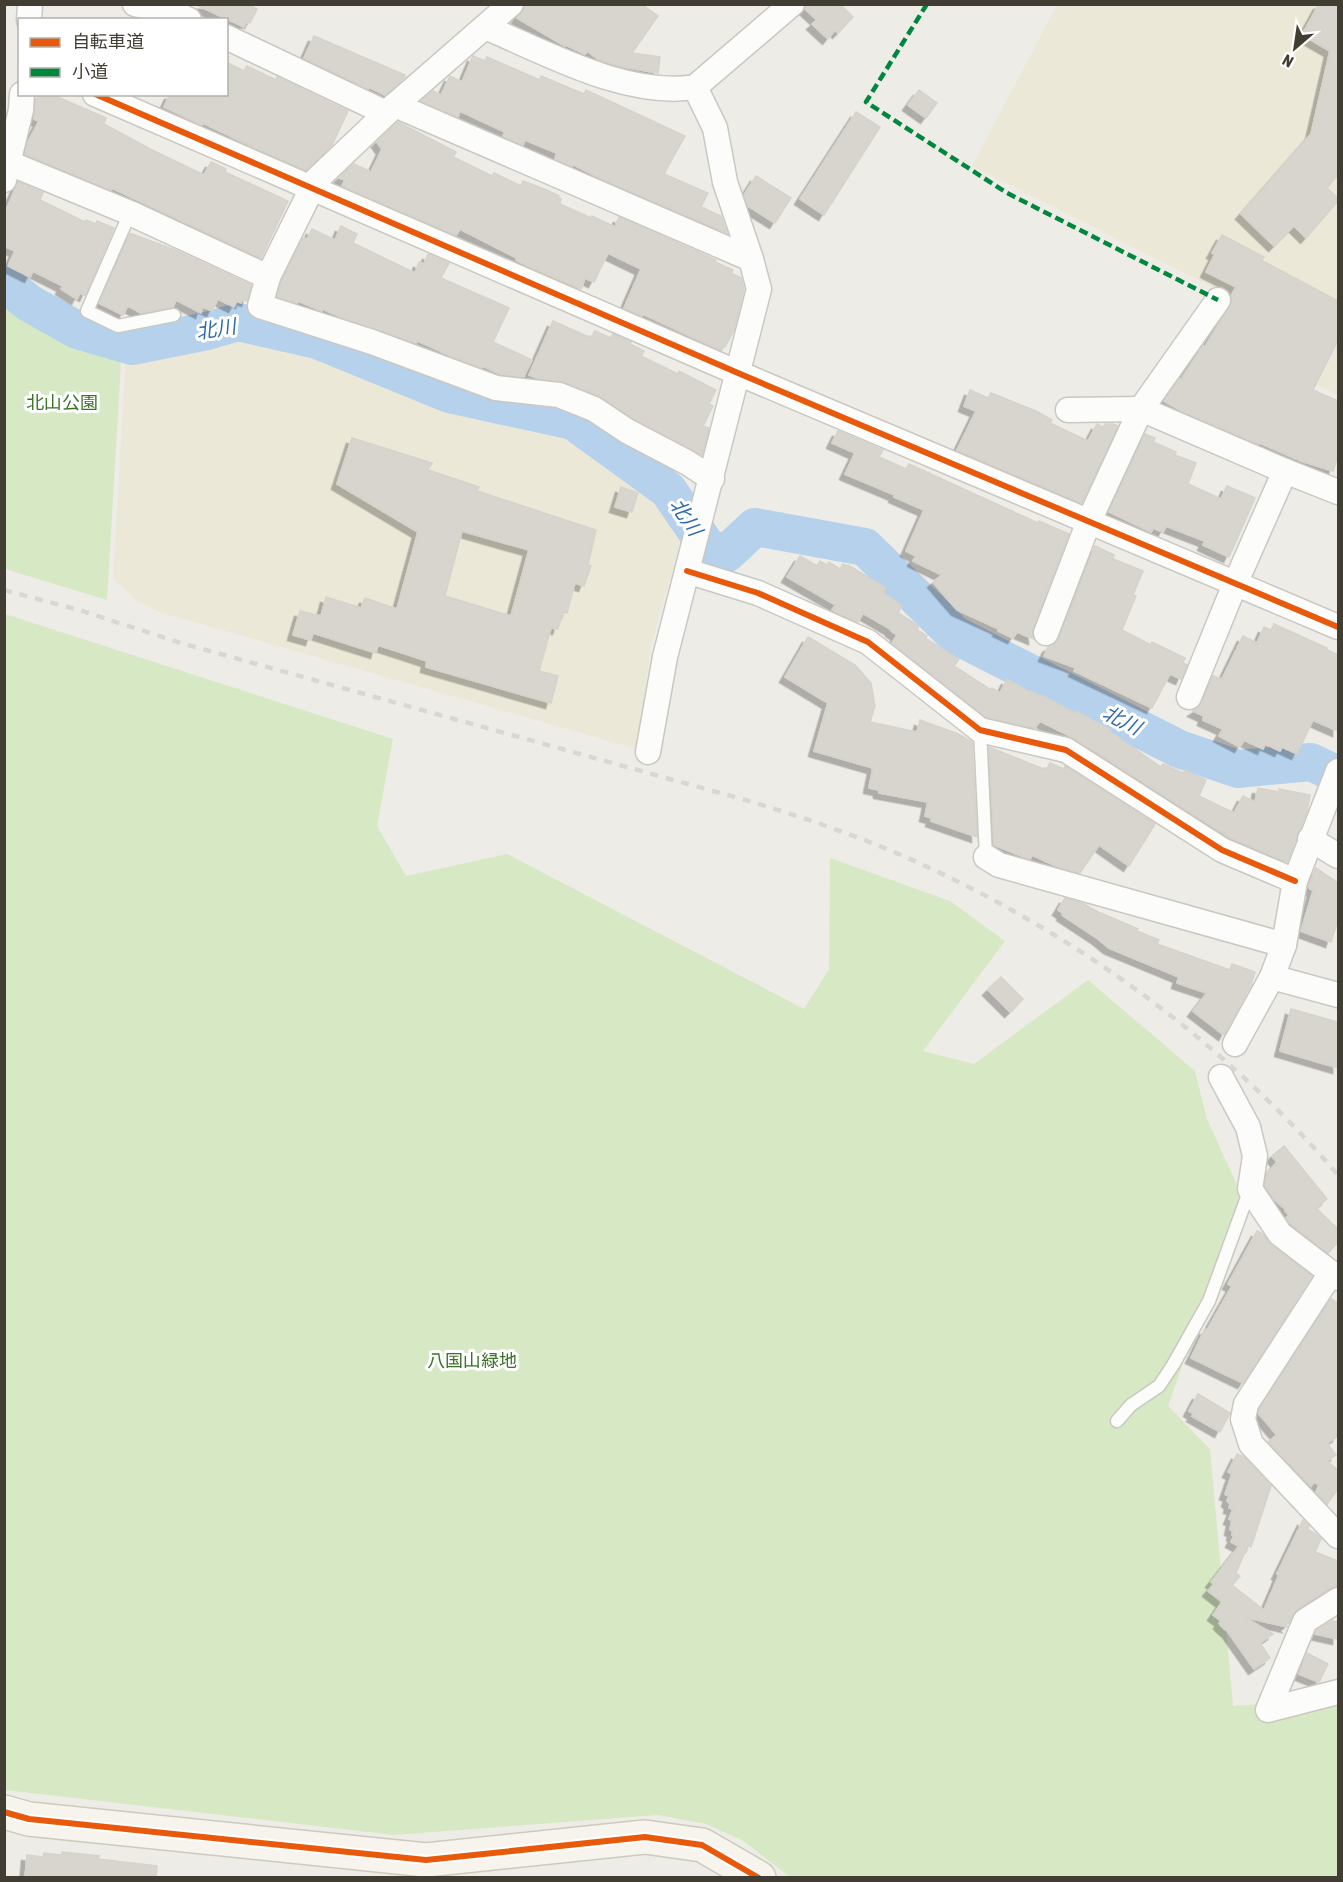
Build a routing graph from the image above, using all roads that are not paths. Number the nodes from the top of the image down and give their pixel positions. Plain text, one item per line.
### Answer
1 (135, 4) edge
2 (511, 4) edge
3 (792, 4) edge
4 (185, 18) edge
5 (485, 27) junction
6 (228, 38) edge
7 (695, 87) junction
8 (22, 96) edge
9 (100, 96) edge
10 (391, 109) junction
11 (7, 171) edge
12 (310, 188) junction
13 (130, 213) junction
14 (751, 259) junction
15 (268, 277) junction
16 (1218, 300) dead end
17 (174, 315) dead end
18 (738, 373) junction
19 (1068, 410) dead end
20 (1141, 410) junction
21 (1285, 471) junction
22 (709, 488) junction
23 (1338, 492) edge
24 (1089, 521) junction
25 (690, 560) junction
26 (1235, 584) junction
27 (1338, 627) edge
28 (1046, 633) dead end
29 (1189, 697) dead end
30 (980, 730) junction
31 (648, 752) dead end
32 (1335, 778) edge
33 (1310, 839) junction
34 (1338, 856) edge
35 (986, 857) joint
36 (1295, 881) junction
37 (1284, 945) junction
38 (1272, 977) junction
39 (1338, 995) edge
40 (1235, 1044) dead end
41 (1221, 1077) dead end
42 (1250, 1189) junction
43 (1335, 1275) edge
44 (1117, 1421) dead end
45 (1338, 1536) edge
46 (1338, 1600) edge
47 (1338, 1692) edge
48 (4, 1812) edge
49 (759, 1878) edge

1 - 4 street
2 - 5 street
3 - 7 street
5 - 7 street
5 - 10 street
6 - 10 street
7 - 14 street
8 - 11 street
9 - 12 street
10 - 12 street
10 - 14 street
11 - 13 street
12 - 15 street
12 - 18 street
13 - 15 street
13 - 17 lane
14 - 18 street
15 - 22 street
16 - 20 street
18 - 22 street
18 - 24 street
19 - 20 street
20 - 21 street
20 - 24 street
21 - 23 street
21 - 26 street
22 - 25 street
24 - 26 street
24 - 28 street
25 - 30 street
25 - 31 street
26 - 27 street
26 - 29 street
30 - 35 lane
30 - 36 street
32 - 33 street
33 - 34 street
33 - 36 street
35 - 37 street
36 - 37 street
37 - 38 street
38 - 39 street
38 - 40 street
41 - 42 street
42 - 43 street
42 - 44 lane
43 - 45 street
46 - 47 street
48 - 49 street

